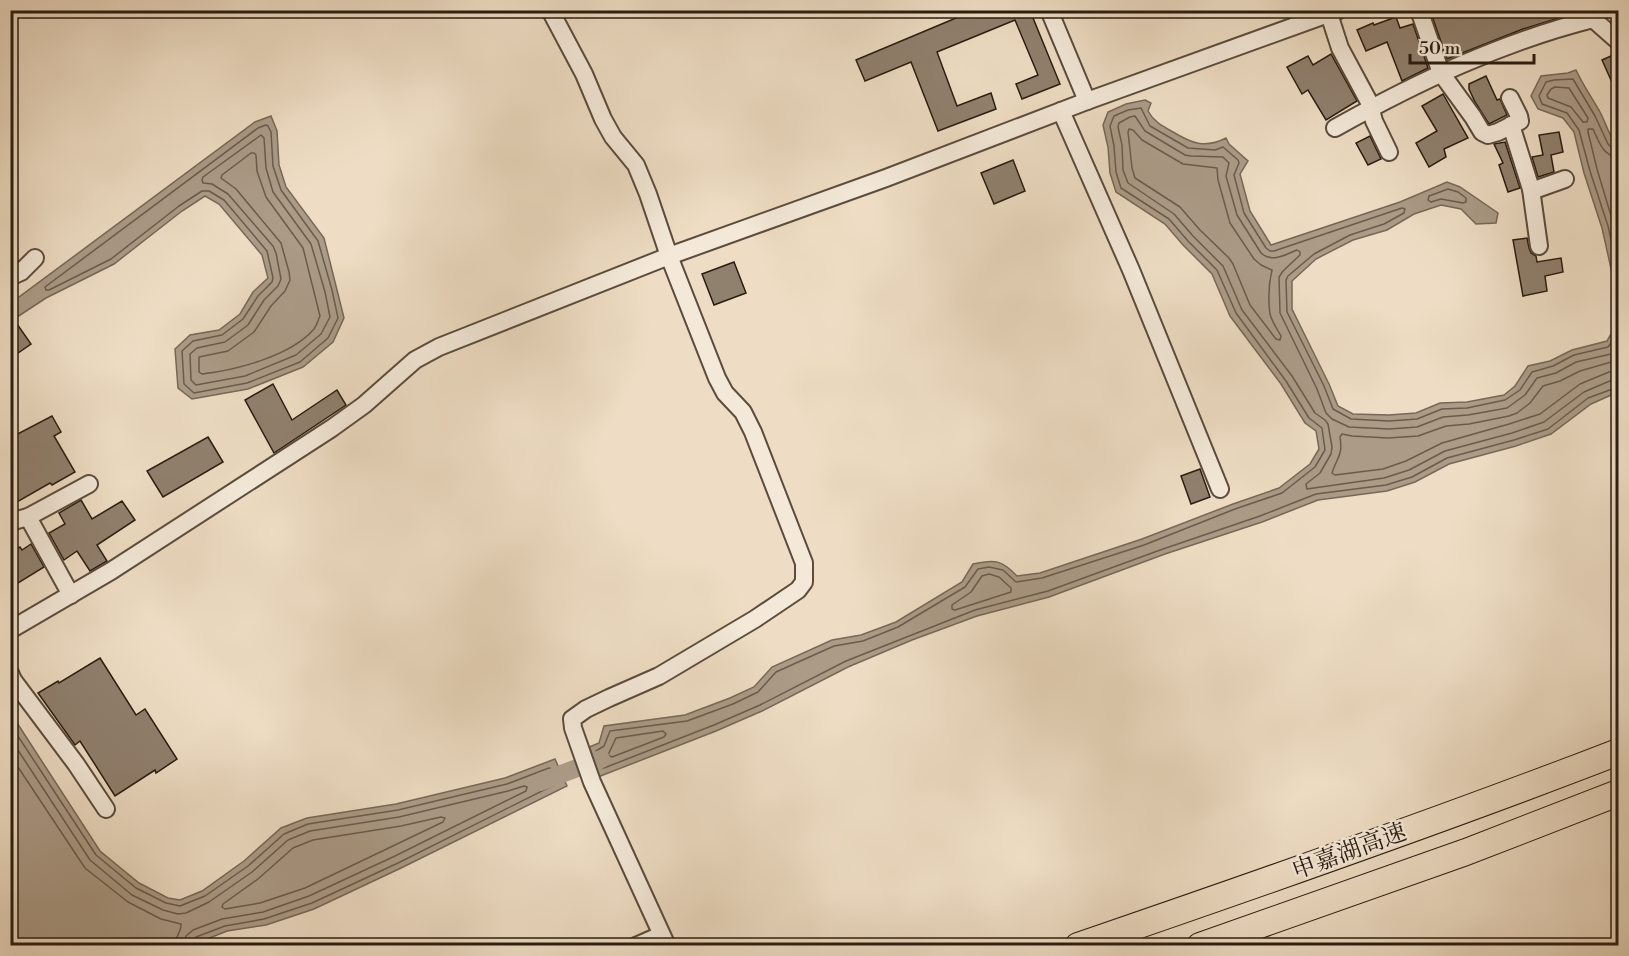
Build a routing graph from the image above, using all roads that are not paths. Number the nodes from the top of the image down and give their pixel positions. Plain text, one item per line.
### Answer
1 (550, 10) edge
2 (1049, 10) edge
3 (1419, 10) edge
4 (1334, 12) edge
5 (1591, 15) edge
6 (1618, 41) edge
7 (1441, 73) junction
8 (1510, 98) dead end
9 (1087, 101) junction
10 (1370, 108) junction
11 (1061, 111) junction
12 (1511, 125) junction
13 (1335, 128) dead end
14 (1389, 152) dead end
15 (1565, 179) dead end
16 (1531, 189) junction
17 (1539, 246) dead end
18 (669, 256) junction
19 (35, 258) dead end
20 (10, 277) edge
21 (89, 484) dead end
22 (1220, 489) dead end
23 (28, 517) junction
24 (10, 522) edge
25 (71, 595) junction
26 (10, 630) edge
27 (10, 674) edge
28 (1618, 752) edge
29 (1618, 793) edge
30 (106, 809) dead end
31 (664, 940) edge
32 (636, 945) edge
33 (1078, 945) edge
34 (1200, 945) edge

1 - 18 street
2 - 9 street
3 - 7 street
4 - 9 street
4 - 10 street
5 - 6 street
5 - 7 street
7 - 10 street
7 - 12 street
8 - 12 street
9 - 11 street
10 - 13 street
10 - 14 street
11 - 18 street
11 - 22 street
12 - 16 street
15 - 16 street
16 - 17 street
18 - 25 street
18 - 31 street
19 - 20 street
21 - 23 street
23 - 24 street
23 - 25 street
25 - 26 street
27 - 30 street
28 - 33 highway, 申嘉湖高速
29 - 34 highway, 申嘉湖高速
31 - 32 street

